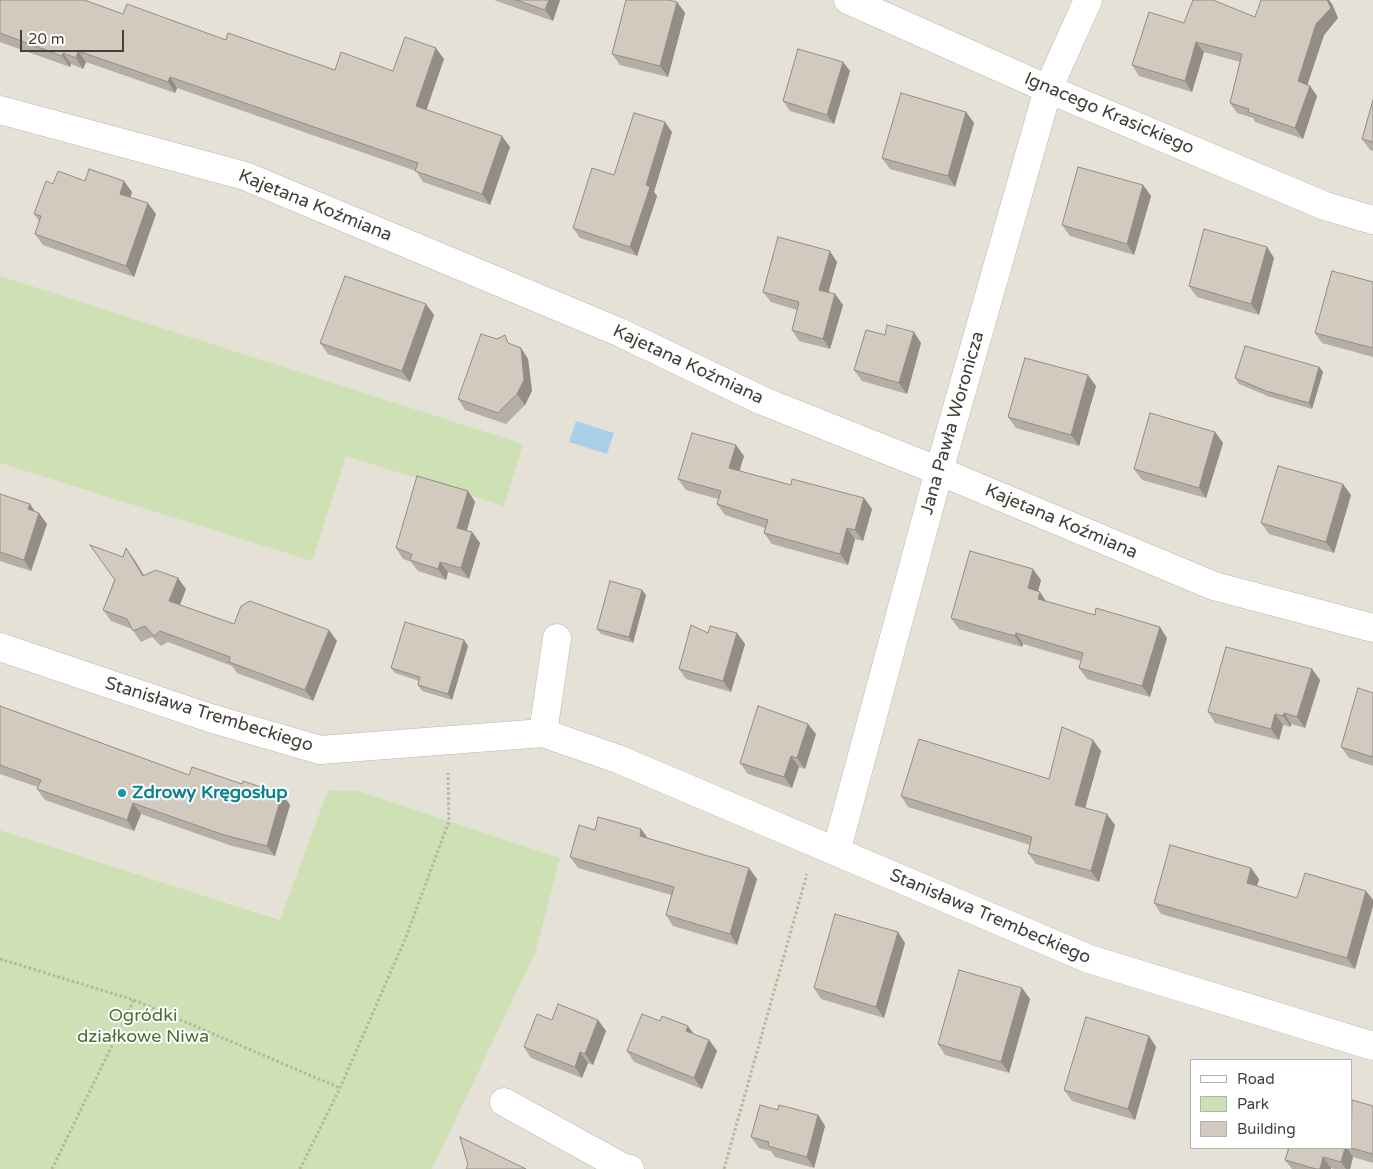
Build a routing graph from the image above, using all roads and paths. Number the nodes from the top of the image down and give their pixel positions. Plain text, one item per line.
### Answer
1 (848, 0) edge
2 (1088, 0) edge
3 (1048, 89) junction
4 (0, 110) edge
5 (1373, 220) edge
6 (939, 471) junction
7 (1373, 628) edge
8 (557, 638) dead end
9 (0, 647) edge
10 (543, 733) junction
11 (448, 740) junction
12 (826, 848) junction
13 (0, 959) edge
14 (134, 1000) junction
15 (1373, 1046) edge
16 (340, 1088) junction
17 (504, 1102) dead end
18 (624, 1168) edge
19 (52, 1169) edge
20 (300, 1169) edge
21 (724, 1169) edge

1 - 3 street, Ignacego Krasickiego
2 - 3 street, Jana Pawła Woronicza
3 - 5 street, Ignacego Krasickiego
3 - 6 street, Jana Pawła Woronicza
4 - 6 street, Kajetana Koźmiana
6 - 7 street, Kajetana Koźmiana
6 - 12 street, Jana Pawła Woronicza
8 - 10 street
9 - 11 street, Stanisława Trembeckiego
10 - 11 street, Stanisława Trembeckiego
10 - 12 street, Stanisława Trembeckiego
11 - 16 path
12 - 15 street, Stanisława Trembeckiego
12 - 21 path
13 - 14 path
14 - 16 path
14 - 19 path
16 - 20 path
17 - 18 street

